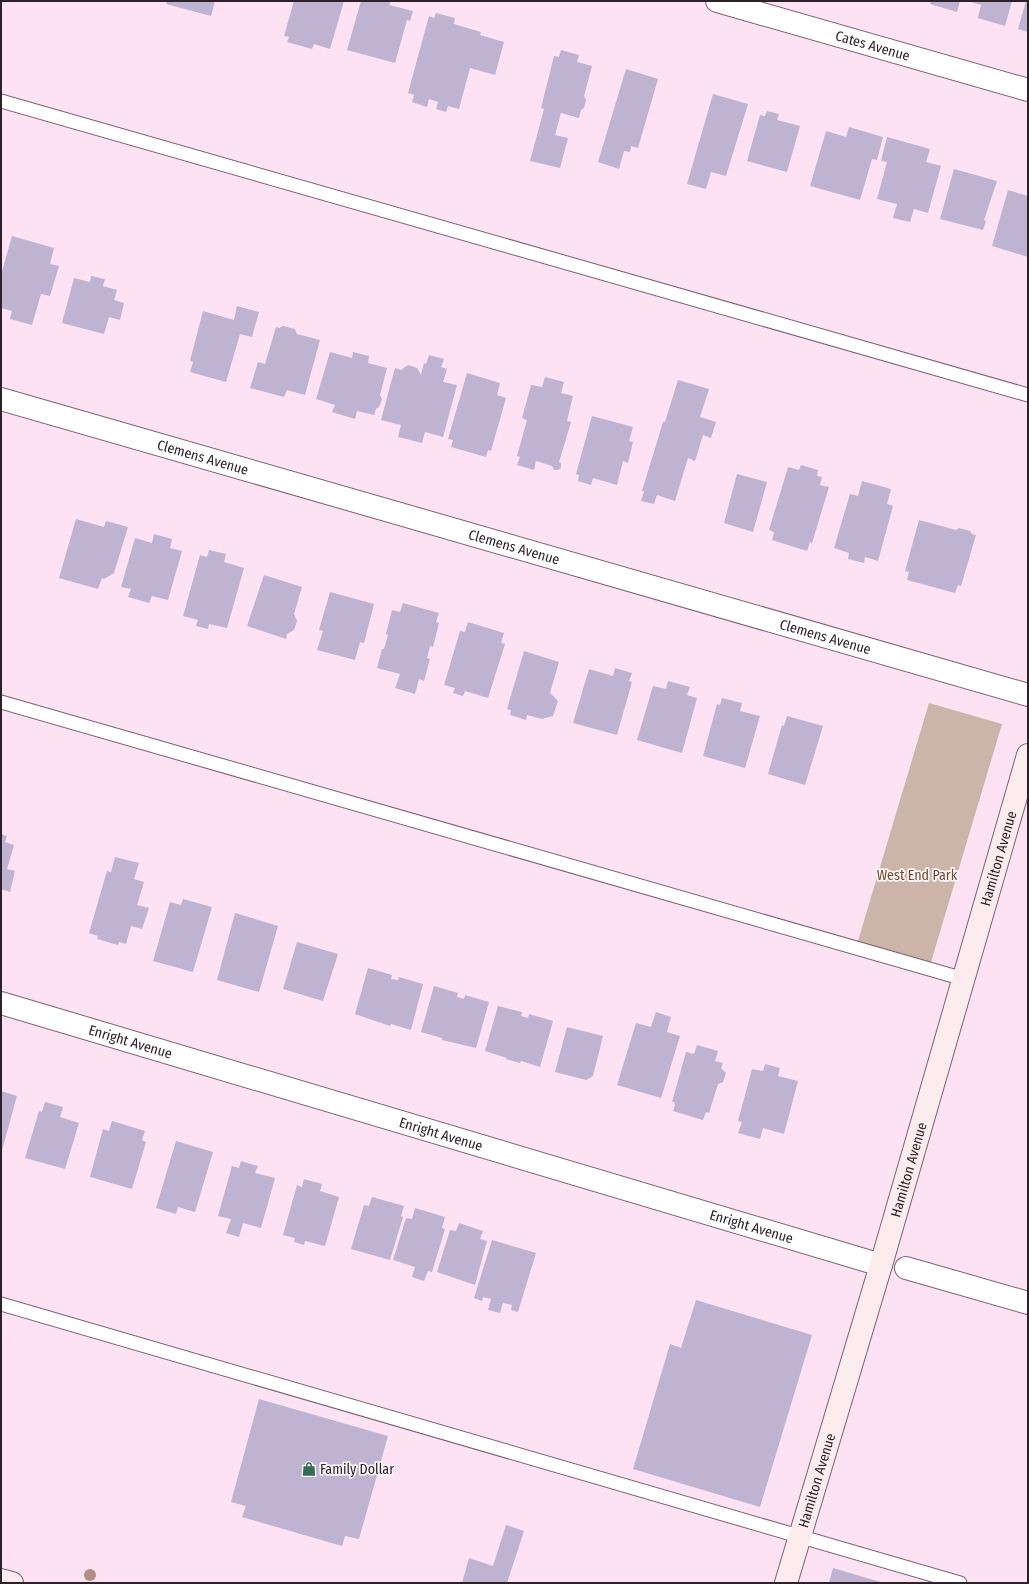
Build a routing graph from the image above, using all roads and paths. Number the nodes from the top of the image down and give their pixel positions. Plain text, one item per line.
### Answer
1 (717, 1) edge
2 (1028, 90) edge
3 (1, 101) edge
4 (1028, 396) edge
5 (1, 399) edge
6 (1028, 695) edge
7 (1, 702) edge
8 (1028, 755) edge
9 (964, 979) junction
10 (1, 1002) edge
11 (881, 1265) junction
12 (906, 1268) dead end
13 (1028, 1303) edge
14 (1, 1304) edge
15 (800, 1536) junction
16 (1, 1580) edge
17 (12, 1583) edge
18 (786, 1583) edge
19 (960, 1583) edge

1 - 2 street, Cates Avenue
3 - 4 lane
5 - 6 street, Clemens Avenue
7 - 9 lane
8 - 9 street, Hamilton Avenue
9 - 11 street, Hamilton Avenue
10 - 11 street, Enright Avenue
11 - 15 street, Hamilton Avenue
12 - 13 street
14 - 15 lane
15 - 18 street, Hamilton Avenue
15 - 19 lane
16 - 17 street

